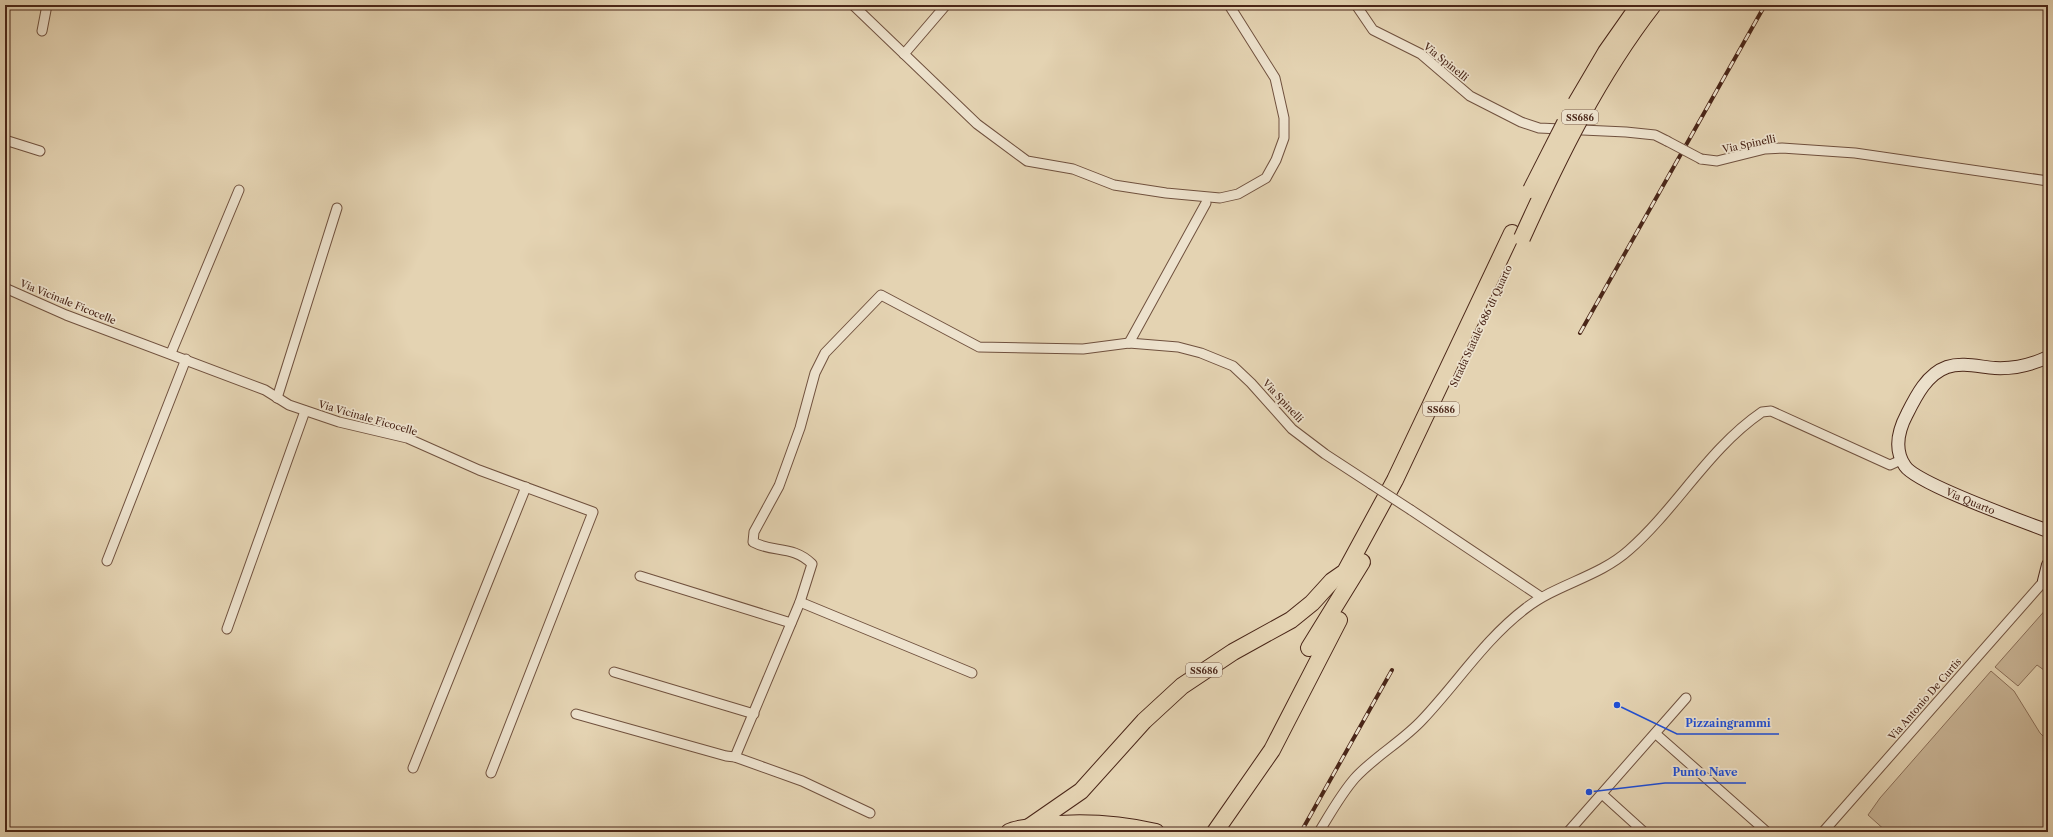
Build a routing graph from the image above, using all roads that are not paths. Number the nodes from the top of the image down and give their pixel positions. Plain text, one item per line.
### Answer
1 (47, 5) edge
2 (853, 5) edge
3 (946, 5) edge
4 (1228, 5) edge
5 (1356, 5) edge
6 (1639, 5) edge
7 (1654, 5) edge
8 (42, 31) dead end
9 (904, 54) junction
10 (5, 140) edge
11 (40, 151) dead end
12 (2048, 181) edge
13 (239, 190) dead end
14 (1208, 200) junction
15 (337, 208) dead end
16 (1517, 235) junction
17 (5, 288) edge
18 (1129, 343) junction
19 (171, 353) junction
20 (2048, 357) edge
21 (186, 360) junction
22 (277, 398) junction
23 (305, 411) junction
24 (1901, 460) junction
25 (526, 488) junction
26 (2046, 532) edge
27 (107, 562) dead end
28 (2047, 572) edge
29 (1349, 574) junction
30 (640, 576) dead end
31 (1541, 597) junction
32 (800, 602) junction
33 (791, 623) junction
34 (227, 630) dead end
35 (1309, 648) dead end
36 (614, 672) dead end
37 (972, 672) dead end
38 (1686, 698) dead end
39 (576, 714) dead end
40 (754, 714) junction
41 (1656, 734) junction
42 (736, 756) junction
43 (413, 768) dead end
44 (491, 773) dead end
45 (1081, 791) junction
46 (1602, 794) junction
47 (870, 813) dead end
48 (1029, 827) junction
49 (1088, 828) edge
50 (1218, 830) edge
51 (1009, 832) edge
52 (1156, 832) edge
53 (1319, 832) edge
54 (1568, 832) edge
55 (1644, 832) edge
56 (1767, 832) edge
57 (1823, 832) edge

1 - 8 street
2 - 9 street
3 - 9 street
4 - 14 street
5 - 12 street, Via Spinelli, bridge
6 - 16 highway, Strada Statale 686 di Quarto / SS686, bridge
7 - 16 highway, Strada Statale 686 di Quarto / SS686, bridge
9 - 14 street
10 - 11 street
13 - 19 street
14 - 18 street
15 - 22 street
16 - 29 highway, Strada Statale 686 di Quarto / SS686
17 - 19 street, Via Vicinale Ficocelle
18 - 31 street, Via Spinelli, bridge
18 - 32 street, Via Spinelli
19 - 21 street, Via Vicinale Ficocelle
20 - 24 street
21 - 22 street, Via Vicinale Ficocelle
21 - 27 street
22 - 23 street, Via Vicinale Ficocelle
23 - 25 street, Via Vicinale Ficocelle
23 - 34 street
24 - 26 street, Via Quarto
24 - 31 street
25 - 43 street
25 - 44 street, Via Vicinale Ficocelle
28 - 57 street, Via Antonio De Curtis
29 - 35 highway, Strada Statale 686 di Quarto / SS686
29 - 45 highway, SS686
29 - 50 highway, SS686
30 - 33 street
31 - 53 street
32 - 33 street
32 - 37 street
33 - 40 street
36 - 40 street
38 - 41 street
39 - 42 street
40 - 42 street
41 - 46 street
41 - 56 street
42 - 47 street
45 - 48 highway, SS686
45 - 49 highway, SS686
46 - 54 street
46 - 55 street
48 - 49 highway, SS686
48 - 51 highway, SS686
49 - 52 highway, SS686

